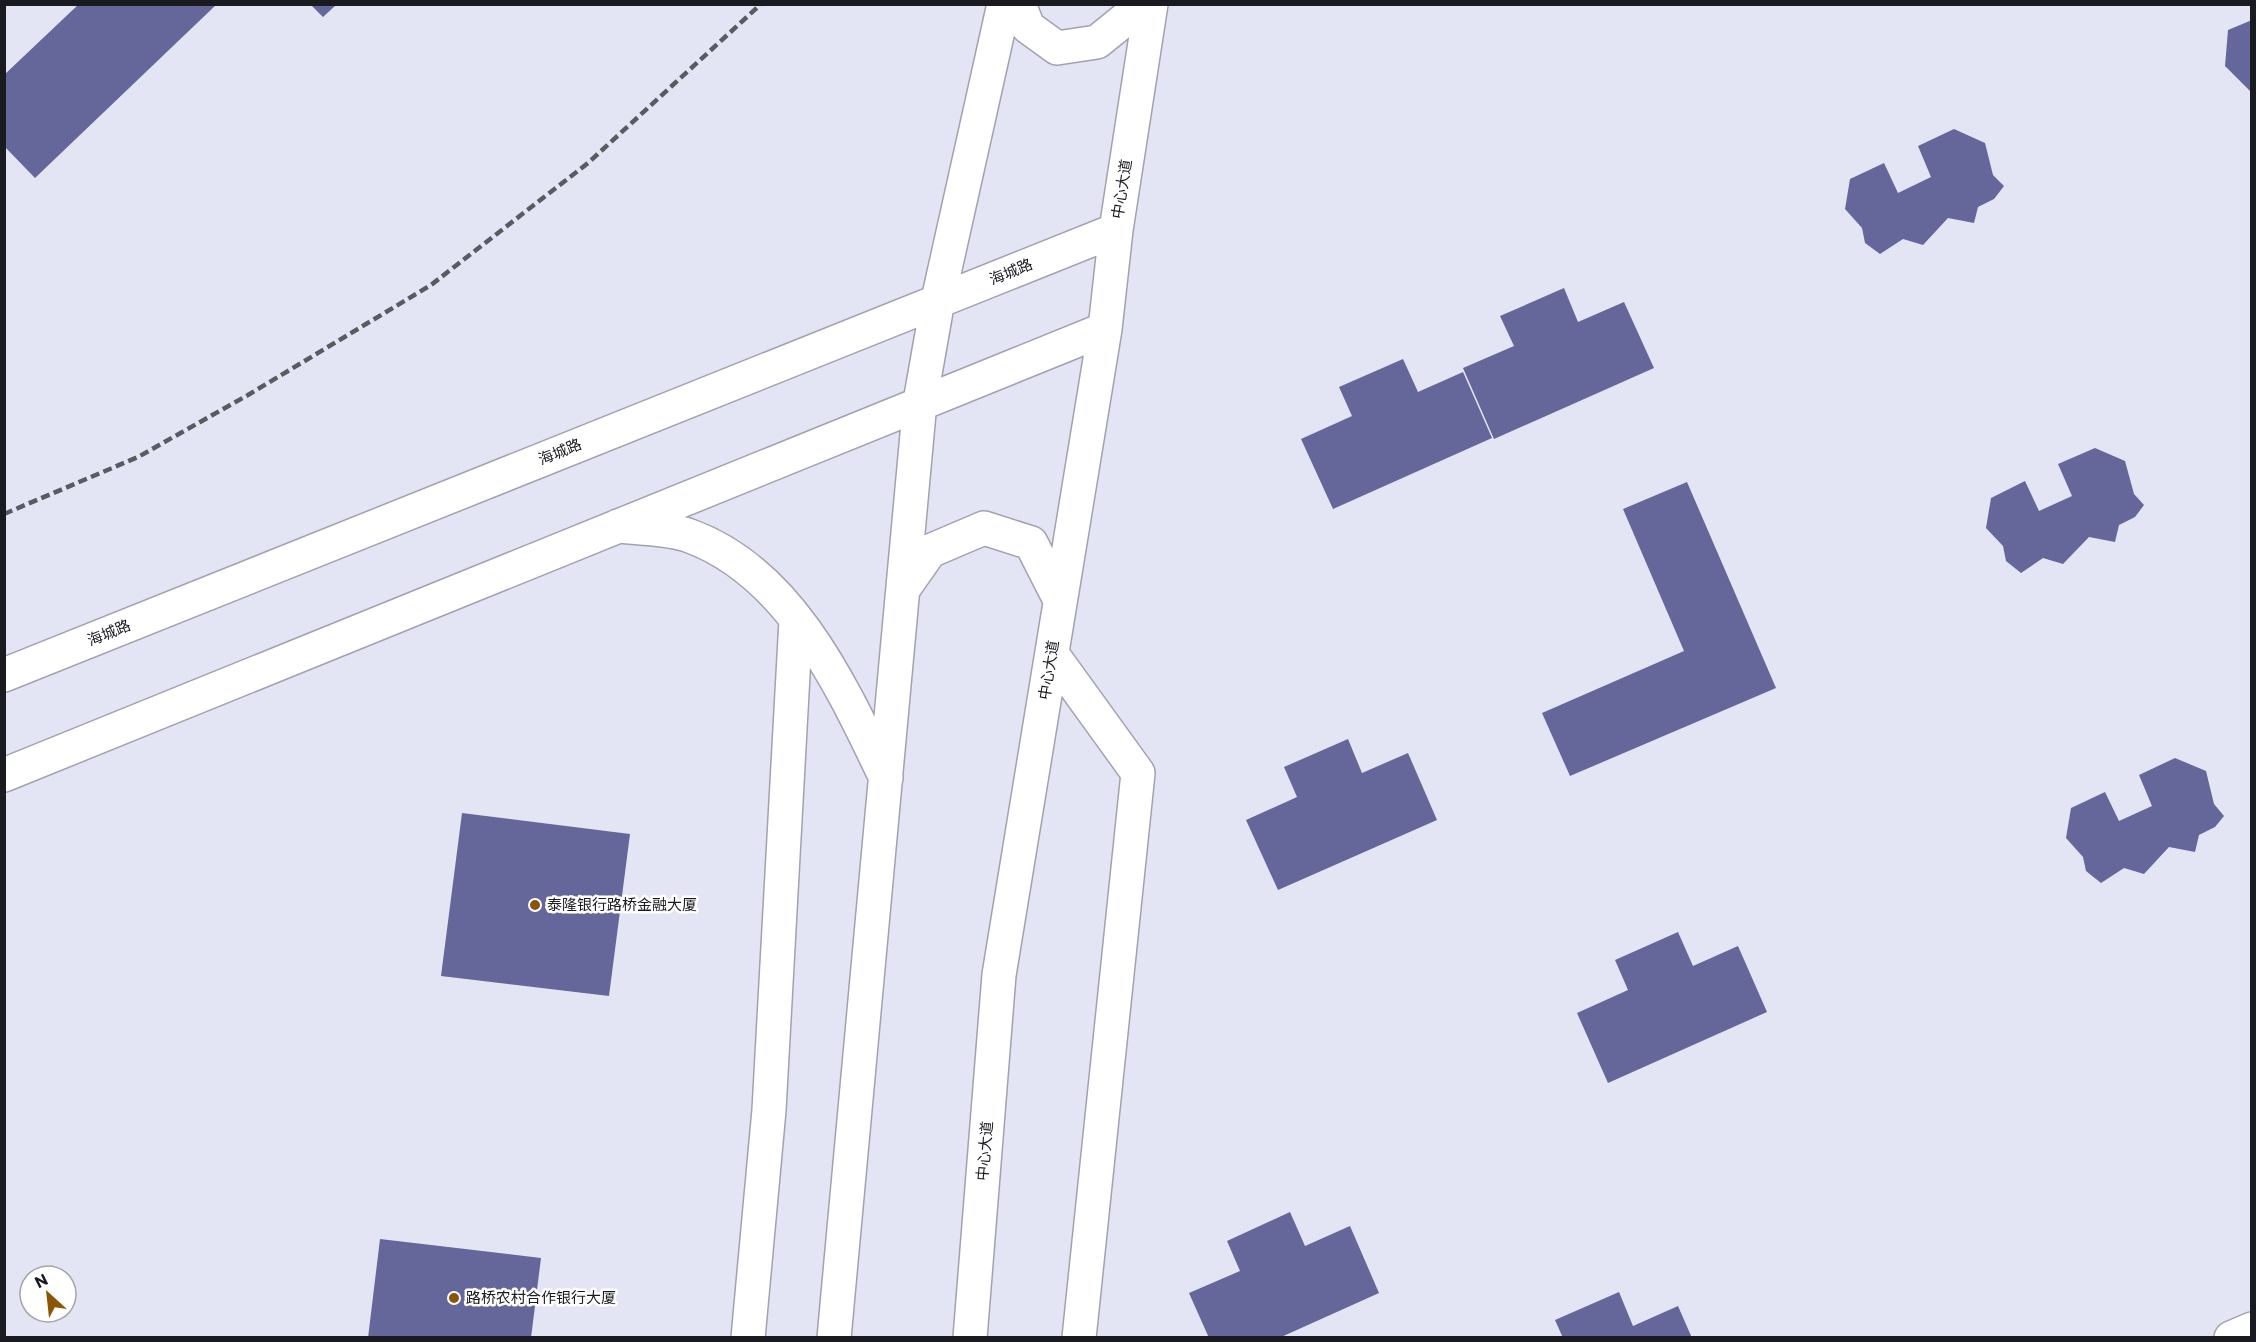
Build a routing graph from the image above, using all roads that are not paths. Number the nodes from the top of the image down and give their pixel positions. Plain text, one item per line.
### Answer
1 (1004, 4) edge
2 (1019, 4) edge
3 (1144, 4) edge
4 (1151, 4) edge
5 (1116, 230) junction
6 (938, 300) junction
7 (1105, 329) junction
8 (920, 402) junction
9 (616, 525) junction
10 (902, 591) junction
11 (1060, 600) junction
12 (796, 620) junction
13 (1052, 654) junction
14 (4, 675) edge
15 (4, 775) edge
16 (886, 778) junction
17 (2252, 1329) edge
18 (748, 1338) edge
19 (834, 1338) edge
20 (970, 1338) edge
21 (1079, 1338) edge
22 (2231, 1338) edge

1 - 6 main road
2 - 3 main road
4 - 5 main road, 中心大道
5 - 6 main road, 海城路
5 - 7 main road, 中心大道
6 - 8 main road
6 - 14 main road, 海城路
7 - 8 main road
7 - 11 main road, 中心大道
8 - 9 main road
8 - 10 main road
9 - 12 main road
9 - 15 main road
10 - 11 main road
10 - 16 main road
11 - 13 main road, 中心大道
12 - 16 main road
12 - 18 main road
13 - 20 main road, 中心大道
13 - 21 main road
16 - 19 main road
17 - 22 main road

